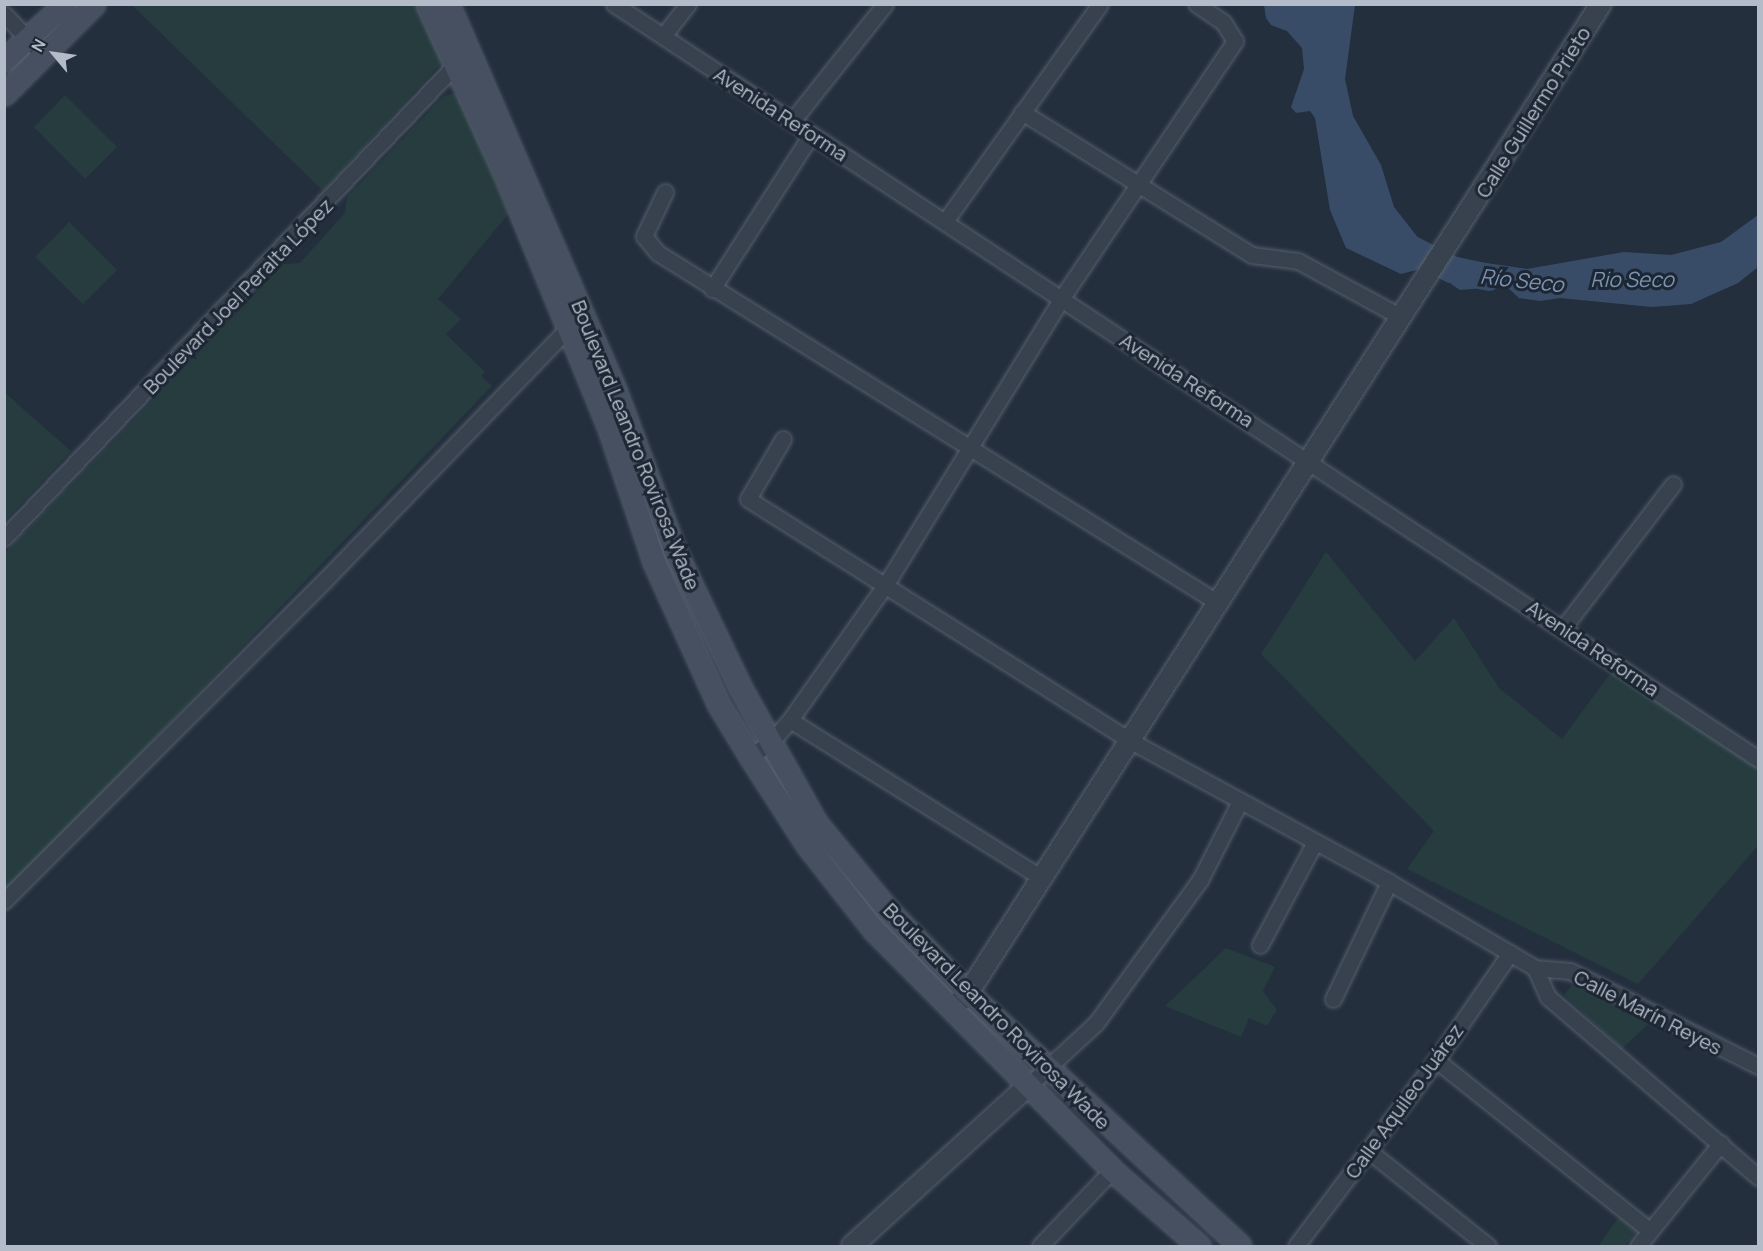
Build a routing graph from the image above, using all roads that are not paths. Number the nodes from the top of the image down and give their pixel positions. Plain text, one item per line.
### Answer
1 (65, 4) edge
2 (94, 4) edge
3 (427, 4) edge
4 (448, 4) edge
5 (614, 4) edge
6 (688, 4) edge
7 (885, 4) edge
8 (1100, 4) edge
9 (1196, 4) edge
10 (1601, 4) edge
11 (4, 14) edge
12 (663, 36) junction
13 (26, 37) junction
14 (467, 50) junction
15 (43, 56) junction
16 (4, 60) edge
17 (455, 69) junction
18 (4, 94) edge
19 (1022, 112) junction
20 (792, 121) junction
21 (811, 135) junction
22 (1142, 183) junction
23 (665, 192) dead end
24 (946, 220) junction
25 (712, 289) junction
26 (1061, 299) junction
27 (1401, 317) junction
28 (566, 330) junction
29 (783, 439) dead end
30 (968, 449) junction
31 (1309, 459) junction
32 (1673, 484) dead end
33 (4, 538) edge
34 (674, 549) junction
35 (654, 562) junction
36 (886, 584) junction
37 (1217, 602) junction
38 (1563, 628) junction
39 (790, 720) junction
40 (1129, 740) junction
41 (770, 743) junction
42 (750, 756) junction
43 (1758, 759) edge
44 (1239, 803) junction
45 (1314, 844) junction
46 (1040, 877) junction
47 (1389, 882) junction
48 (4, 901) edge
49 (1260, 945) dead end
50 (1510, 953) junction
51 (1535, 968) junction
52 (968, 993) junction
53 (1333, 999) dead end
54 (952, 1009) junction
55 (1436, 1060) junction
56 (1758, 1066) edge
57 (1047, 1071) junction
58 (1028, 1086) junction
59 (1721, 1143) junction
60 (1369, 1151) junction
61 (1112, 1170) junction
62 (1758, 1177) edge
63 (1650, 1231) junction
64 (852, 1246) edge
65 (1040, 1246) edge
66 (1199, 1246) edge
67 (1240, 1246) edge
68 (1296, 1246) edge
69 (1488, 1246) edge
70 (1638, 1246) edge

1 - 13 main road
2 - 15 main road
3 - 17 main road, Boulevard Leandro Rovirosa Wade
4 - 14 main road, Boulevard Leandro Rovirosa Wade
5 - 12 street, Avenida Reforma
6 - 12 street
7 - 20 street
8 - 19 street
9 - 22 street
10 - 27 street, Calle Guillermo Prieto
11 - 13 street
12 - 20 street, Avenida Reforma
13 - 15 street
13 - 16 main road
14 - 17 street, Boulevard Joel Peralta López
14 - 34 main road, Boulevard Leandro Rovirosa Wade
15 - 18 main road
17 - 28 main road, Boulevard Leandro Rovirosa Wade
17 - 33 street, Boulevard Joel Peralta López
19 - 22 street
19 - 24 street
20 - 21 street, Avenida Reforma
21 - 24 street, Avenida Reforma
21 - 25 street
22 - 26 street
22 - 27 street
23 - 25 street
24 - 26 street, Avenida Reforma
25 - 30 street
26 - 30 street
26 - 31 street, Avenida Reforma
27 - 31 street, Calle Guillermo Prieto
28 - 35 main road, Boulevard Leandro Rovirosa Wade
28 - 48 street
29 - 36 street
30 - 36 street
30 - 37 street
31 - 37 street, Calle Guillermo Prieto
31 - 38 street, Avenida Reforma
32 - 38 street
34 - 35 main road
34 - 41 main road, Boulevard Leandro Rovirosa Wade
35 - 42 main road, Boulevard Leandro Rovirosa Wade
36 - 39 street
36 - 40 street
37 - 40 street, Calle Guillermo Prieto
38 - 43 street, Avenida Reforma
39 - 41 street
39 - 46 street
40 - 44 street
40 - 46 street, Calle Guillermo Prieto
41 - 42 street
41 - 52 main road, Boulevard Leandro Rovirosa Wade
42 - 54 main road, Boulevard Leandro Rovirosa Wade
44 - 45 street
44 - 57 street
45 - 47 street
45 - 49 street
46 - 52 street, Calle Guillermo Prieto
47 - 50 street
47 - 53 street
50 - 51 street
50 - 55 street, Calle Aquileo Juárez
51 - 56 street, Calle Marín Reyes
51 - 59 street
52 - 54 street, Calle Guillermo Prieto
52 - 57 main road, Boulevard Leandro Rovirosa Wade
54 - 58 main road, Boulevard Leandro Rovirosa Wade
55 - 60 street, Calle Aquileo Juárez
55 - 63 street
57 - 58 street
57 - 67 main road, Boulevard Leandro Rovirosa Wade
58 - 61 main road, Boulevard Leandro Rovirosa Wade
58 - 64 street
59 - 62 street
59 - 63 street
60 - 68 street, Calle Aquileo Juárez
60 - 69 street
61 - 65 street
61 - 66 main road, Boulevard Leandro Rovirosa Wade
63 - 70 street

